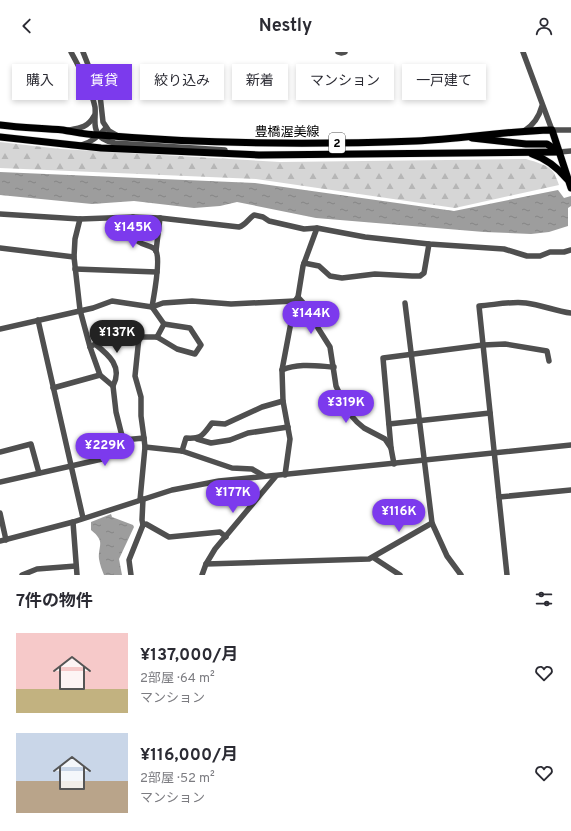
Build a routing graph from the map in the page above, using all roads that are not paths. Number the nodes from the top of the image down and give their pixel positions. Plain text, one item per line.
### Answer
1 (71, 52) edge
2 (83, 52) edge
3 (338, 52) edge
4 (345, 52) edge
5 (523, 52) edge
6 (542, 106) junction
7 (95, 114) junction
8 (0, 125) edge
9 (106, 128) junction
10 (65, 130) junction
11 (552, 130) junction
12 (571, 130) edge
13 (524, 131) junction
14 (99, 136) junction
15 (122, 137) junction
16 (460, 137) junction
17 (0, 138) edge
18 (81, 145) junction
19 (571, 151) edge
20 (527, 152) junction
21 (559, 152) junction
22 (267, 155) junction
23 (570, 185) edge
24 (0, 214) edge
25 (133, 217) junction
26 (160, 218) junction
27 (80, 219) junction
28 (317, 228) junction
29 (429, 244) junction
30 (0, 248) edge
31 (571, 250) edge
32 (156, 251) junction
33 (74, 257) junction
34 (304, 263) junction
35 (75, 269) junction
36 (157, 272) junction
37 (297, 299) junction
38 (404, 303) dead end
39 (152, 307) junction
40 (80, 310) junction
41 (571, 313) edge
42 (38, 320) junction
43 (164, 324) junction
44 (0, 328) edge
45 (157, 337) junction
46 (483, 345) junction
47 (90, 347) junction
48 (412, 354) junction
49 (549, 361) dead end
50 (334, 367) junction
51 (282, 370) junction
52 (100, 375) junction
53 (112, 386) junction
54 (53, 388) junction
55 (283, 401) junction
56 (490, 413) junction
57 (419, 421) junction
58 (389, 424) junction
59 (288, 427) junction
60 (144, 438) junction
61 (197, 439) junction
62 (123, 440) junction
63 (571, 445) edge
64 (145, 447) junction
65 (391, 448) junction
66 (182, 451) junction
67 (0, 452) edge
68 (494, 453) junction
69 (424, 460) junction
70 (394, 464) junction
71 (72, 466) junction
72 (39, 473) junction
73 (285, 475) junction
74 (276, 476) junction
75 (264, 477) junction
76 (0, 482) edge
77 (571, 490) edge
78 (499, 497) junction
79 (141, 499) junction
80 (0, 513) edge
81 (83, 518) junction
82 (73, 522) junction
83 (432, 523) junction
84 (143, 525) junction
85 (226, 537) junction
86 (3, 541) edge
87 (374, 558) junction
88 (206, 564) junction
89 (76, 566) junction
90 (22, 575) edge
91 (77, 575) edge
92 (131, 575) edge
93 (202, 575) edge
94 (400, 575) edge
95 (461, 575) edge
96 (507, 575) edge

1 - 7 street
2 - 9 street
3 - 4 street
5 - 6 street
6 - 11 street
6 - 13 street
7 - 10 street
7 - 14 street
8 - 10 main road, 豊橋渥美線 / 2
9 - 14 street
9 - 15 street
10 - 14 main road, 豊橋渥美線 / 2
11 - 12 street
11 - 13 main road, 豊橋渥美線 / 2
11 - 21 main road
13 - 16 main road, 豊橋渥美線 / 2
14 - 15 main road, 豊橋渥美線 / 2
14 - 18 street
14 - 22 street
15 - 16 main road, 豊橋渥美線 / 2
16 - 21 main road
17 - 18 main road, 豊橋渥美線 / 2
18 - 22 main road, 豊橋渥美線 / 2
19 - 21 street
20 - 21 main road, 豊橋渥美線 / 2
20 - 22 main road, 豊橋渥美線 / 2
20 - 23 main road
21 - 23 main road
24 - 27 street
25 - 26 street
25 - 27 street
25 - 32 street
26 - 28 street
26 - 32 street
27 - 33 street
28 - 29 street
28 - 34 street
29 - 31 street
29 - 34 street
30 - 33 street
32 - 36 street
33 - 35 street
34 - 37 street
35 - 36 street
35 - 40 street
36 - 39 street
37 - 39 street
37 - 50 street
37 - 51 street
38 - 48 street
39 - 40 street
39 - 43 street
40 - 42 street
40 - 47 street
41 - 46 street
42 - 44 street
42 - 54 street
43 - 45 street
43 - 45 street
45 - 60 street
46 - 48 street
46 - 49 street
46 - 56 street
47 - 52 street
47 - 53 street
48 - 57 street
48 - 58 street
50 - 51 street
50 - 65 street
51 - 55 street
52 - 53 street
52 - 54 street
53 - 62 street
54 - 71 street
55 - 59 street
55 - 61 street
56 - 57 street
56 - 68 street
57 - 58 street
57 - 69 street
58 - 65 street
59 - 61 street
59 - 73 street
60 - 62 street
60 - 64 street
61 - 66 street
62 - 71 street
63 - 68 street
64 - 66 street
64 - 79 street
65 - 70 street
66 - 75 street
67 - 72 street
68 - 69 street
68 - 78 street
69 - 70 street
69 - 83 street
70 - 73 street
71 - 72 street
71 - 81 street
72 - 76 street
73 - 74 street
74 - 75 street
74 - 85 street
75 - 79 street
77 - 78 street
78 - 96 street
79 - 81 street
79 - 84 street
80 - 86 street
81 - 82 street
82 - 86 street
82 - 89 street
83 - 87 street
83 - 95 street
84 - 85 street
84 - 92 street
85 - 88 street
87 - 88 street
87 - 94 street
88 - 93 street
89 - 90 street
89 - 91 street

